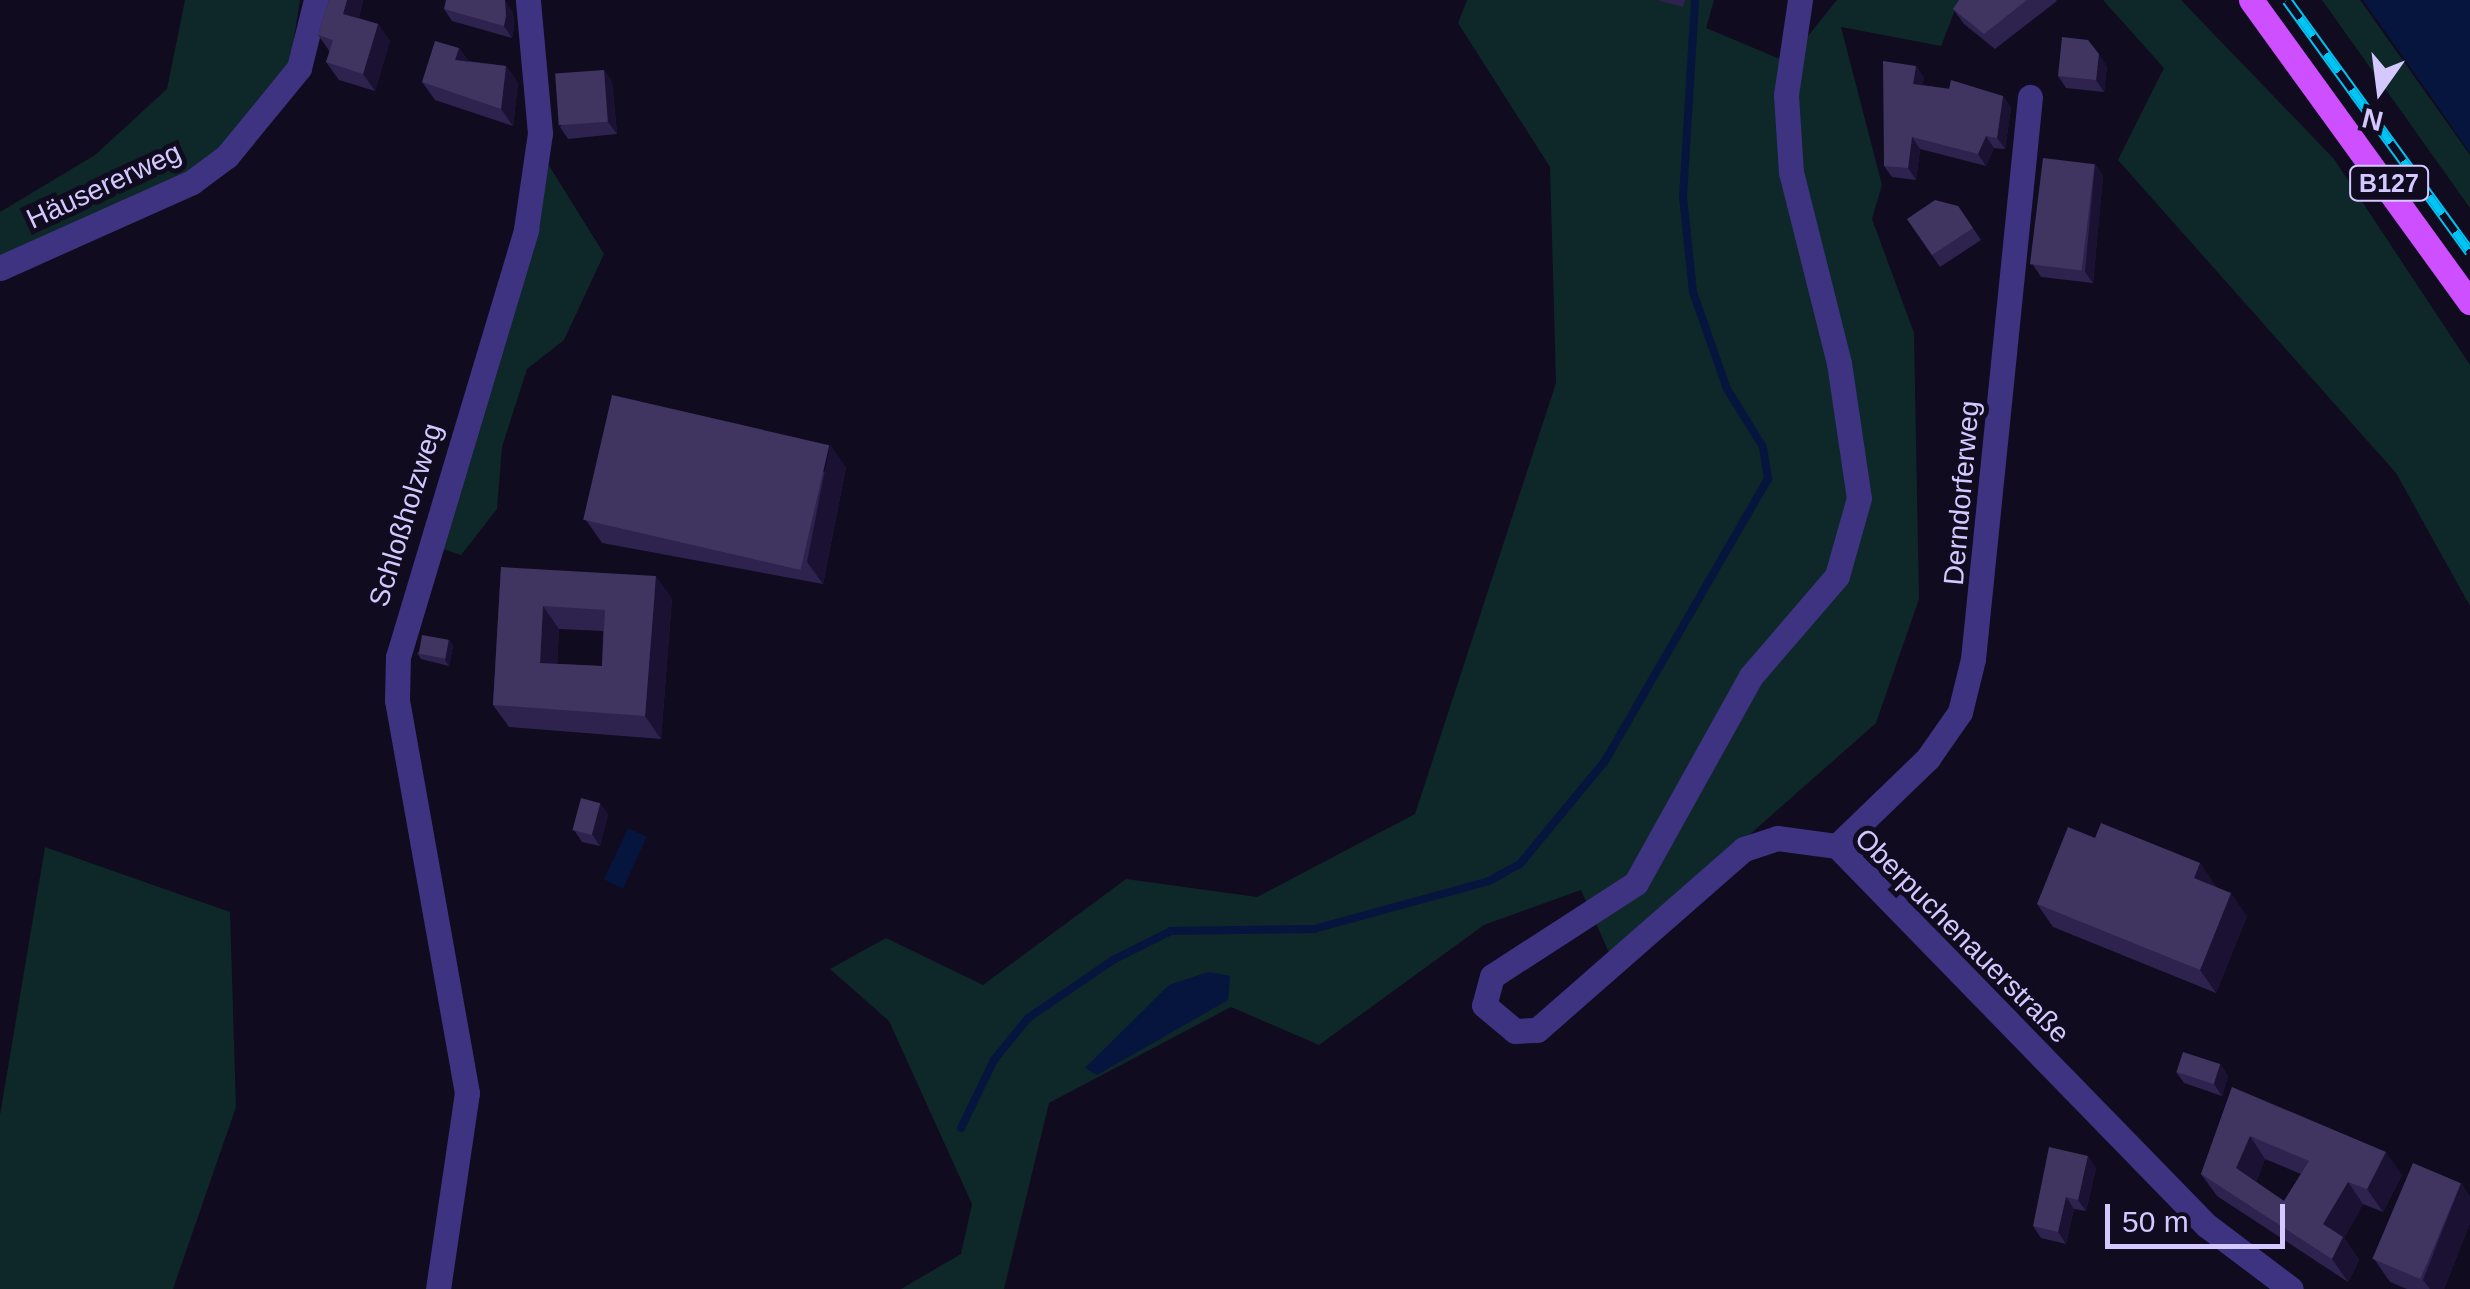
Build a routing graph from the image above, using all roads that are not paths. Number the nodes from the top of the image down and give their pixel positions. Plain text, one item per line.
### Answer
1 (316, 0) edge
2 (528, 0) edge
3 (1800, 0) edge
4 (2251, 0) edge
5 (2030, 97) dead end
6 (0, 268) edge
7 (2470, 302) edge
8 (1837, 846) junction
9 (438, 1289) edge
10 (2291, 1289) edge

1 - 6 street, Häusererweg
2 - 9 street, Schloßholzweg
3 - 8 street, Oberpuchenauerstraße
4 - 7 main road, B127
5 - 8 street, Derndorferweg
8 - 10 street, Oberpuchenauerstraße

